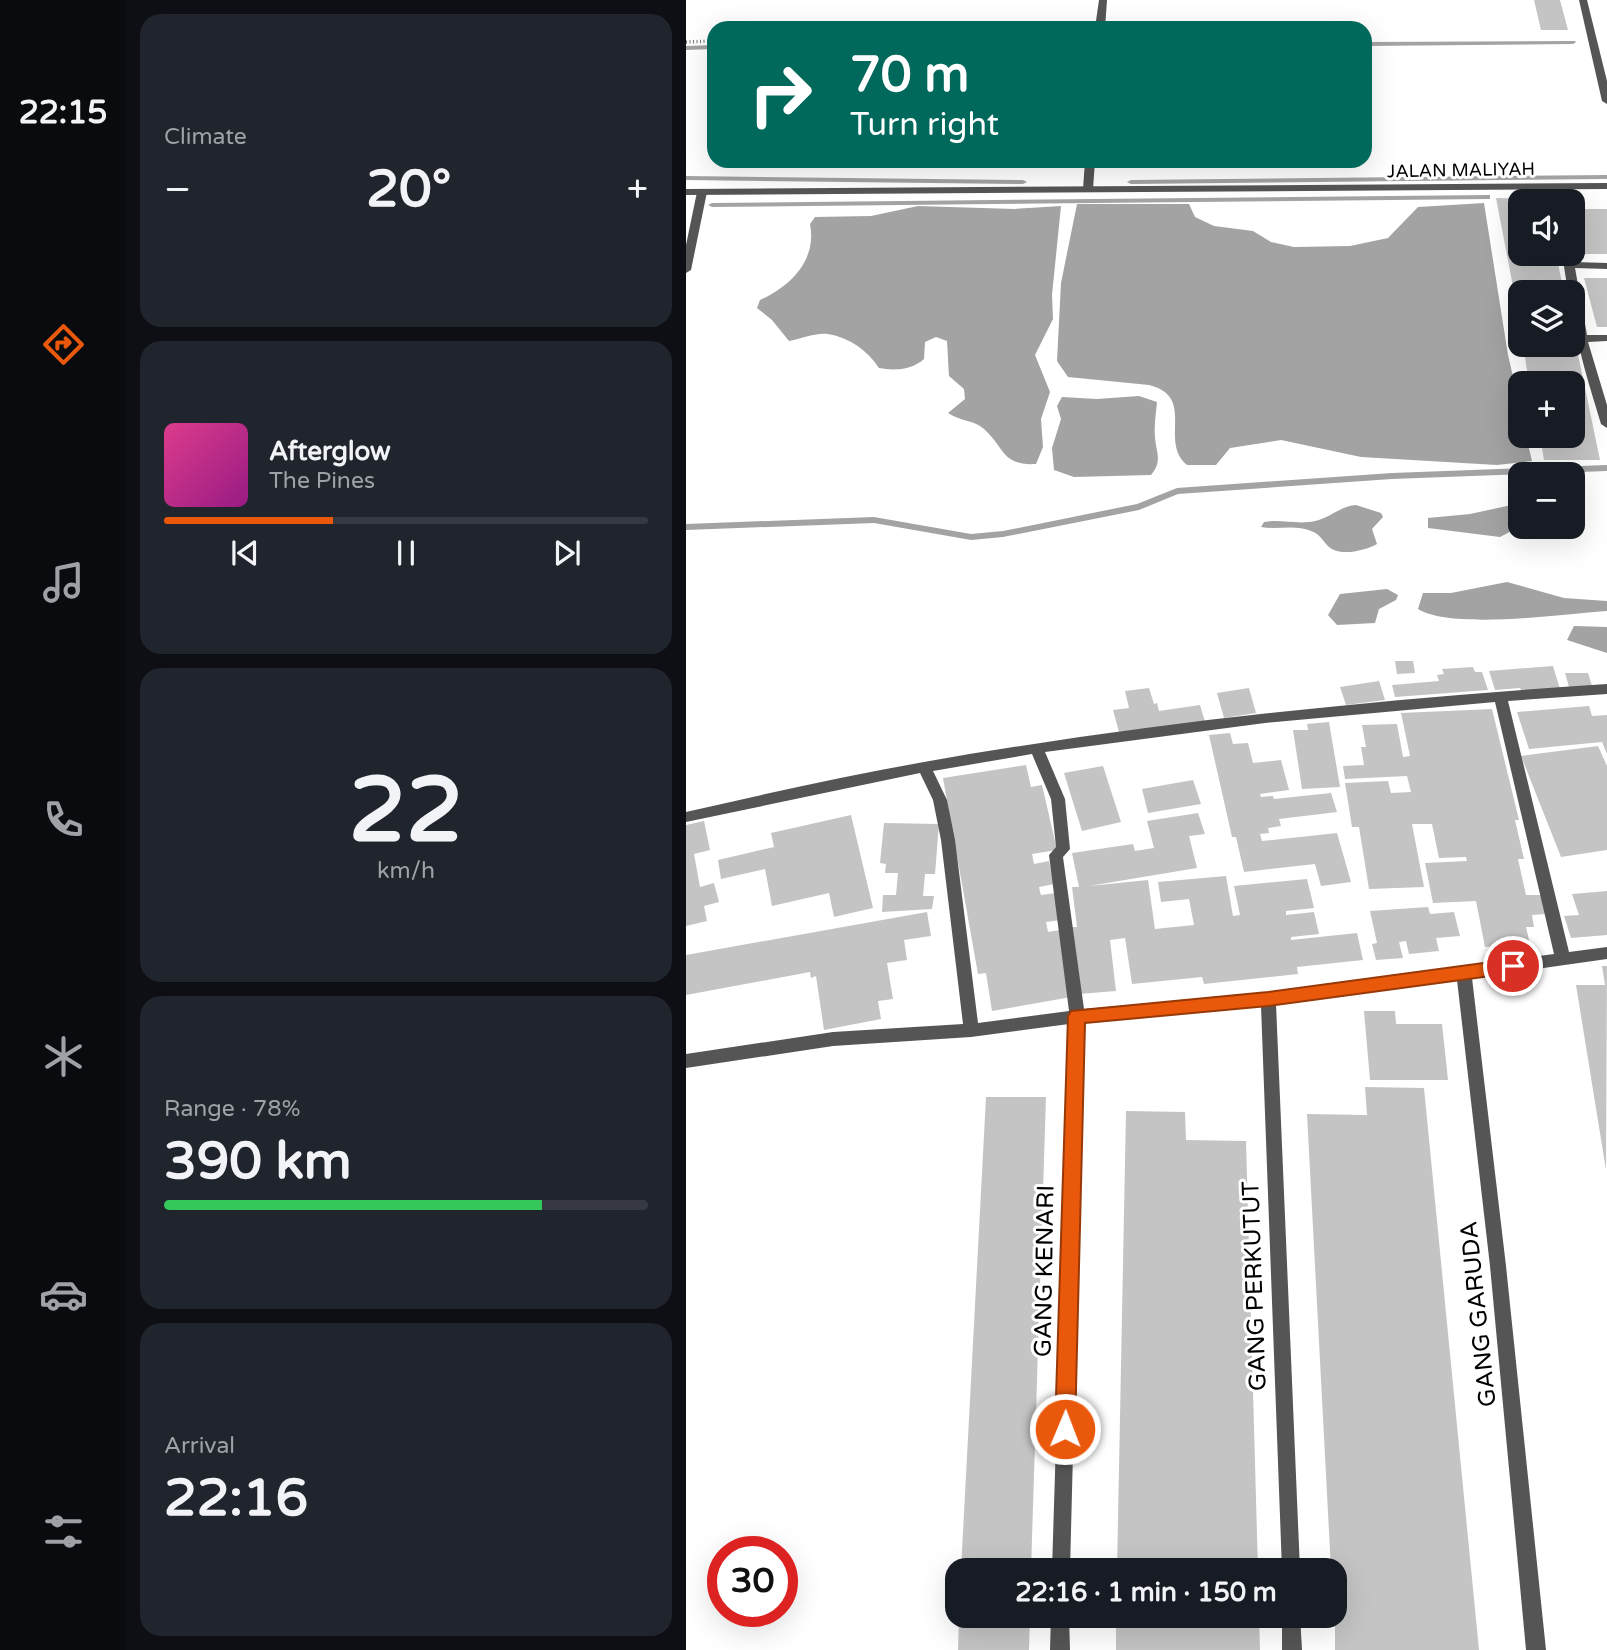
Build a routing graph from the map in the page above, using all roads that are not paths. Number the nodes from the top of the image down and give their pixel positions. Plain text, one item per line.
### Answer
1 (1103, 0) edge
2 (1583, 0) edge
3 (1101, 21) edge
4 (1607, 101) edge
5 (1090, 168) edge
6 (1607, 186) edge
7 (1584, 189) edge
8 (1088, 190) junction
9 (686, 192) edge
10 (702, 192) junction
11 (1508, 193) edge
12 (1585, 263) edge
13 (1607, 266) edge
14 (686, 270) edge
15 (1607, 338) edge
16 (1585, 339) edge
17 (1585, 346) edge
18 (1607, 424) edge
19 (1607, 689) edge
20 (1500, 696) junction
21 (1037, 750) junction
22 (924, 767) junction
23 (686, 817) edge
24 (1607, 953) edge
25 (1563, 959) junction
26 (1464, 973) junction
27 (1268, 999) junction
28 (1077, 1016) junction
29 (971, 1030) junction
30 (686, 1061) edge
31 (1061, 1558) edge
32 (1291, 1558) edge
33 (1060, 1628) edge
34 (1291, 1628) edge
35 (1060, 1650) edge
36 (1292, 1650) edge
37 (1536, 1650) edge

1 - 3 street
2 - 4 street
5 - 8 street
6 - 7 street, JALAN MALIYAH
8 - 10 street, JALAN MALIYAH
8 - 11 street, JALAN MALIYAH
9 - 10 street, JALAN MALIYAH
10 - 14 street
12 - 13 street
15 - 16 street
17 - 18 street
19 - 20 street
20 - 21 street
20 - 25 street
21 - 22 street
21 - 28 street, GANG KENARI
22 - 23 street
22 - 29 street
24 - 25 street
25 - 26 street
26 - 27 street
26 - 37 street, GANG GARUDA
27 - 28 street
27 - 32 street, GANG PERKUTUT
28 - 29 street
28 - 31 street, GANG KENARI
29 - 30 street
33 - 35 street
34 - 36 street

